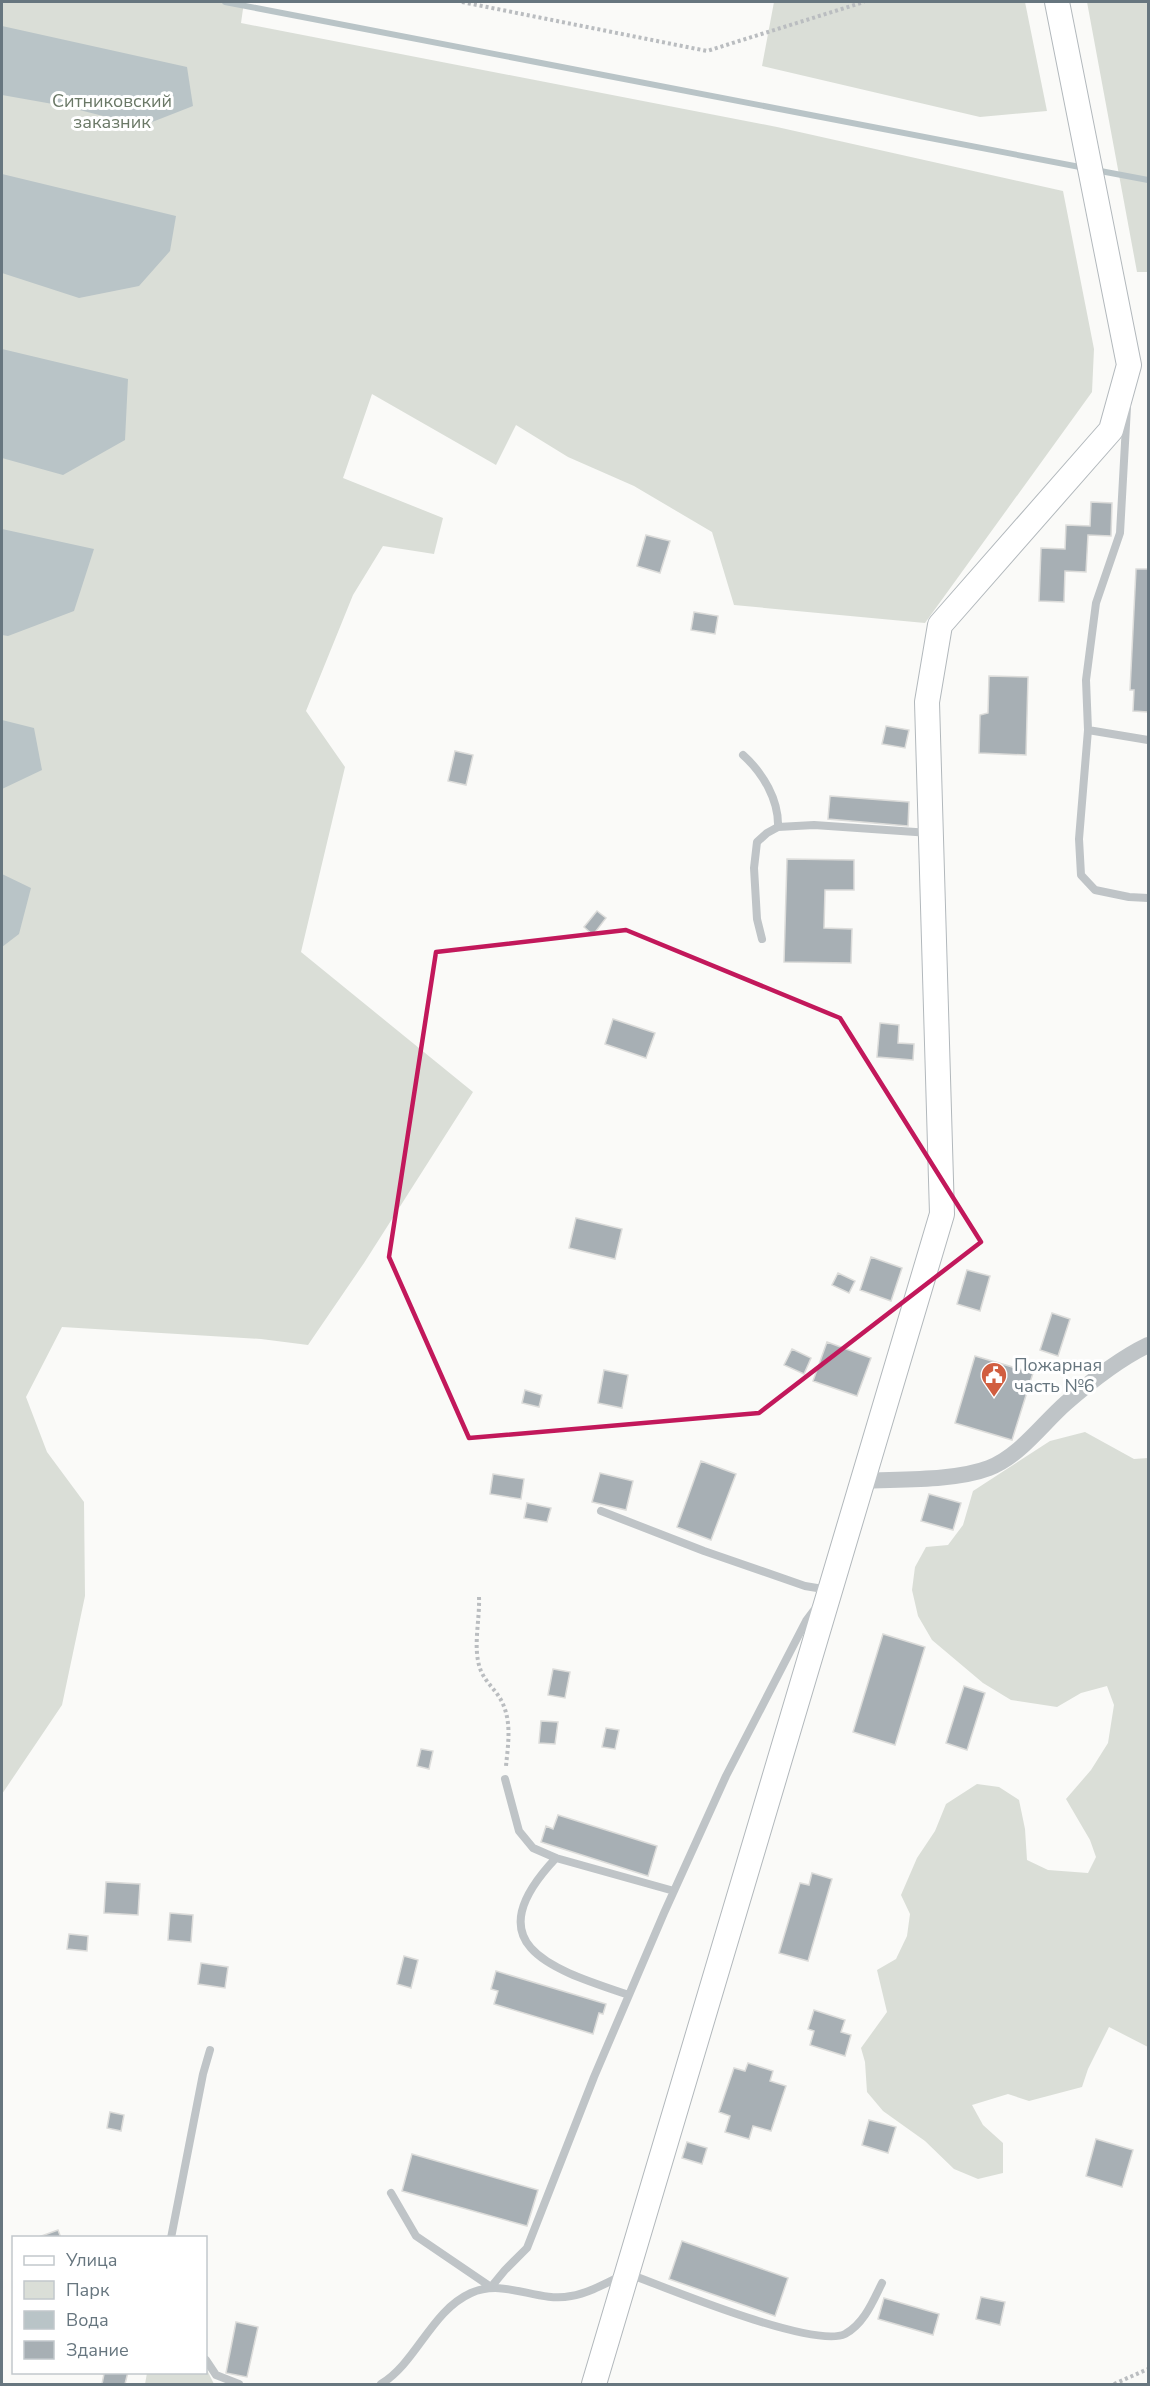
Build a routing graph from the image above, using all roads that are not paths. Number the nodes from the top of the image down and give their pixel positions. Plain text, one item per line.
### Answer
1 (1057, 2) edge
2 (1129, 365) junction
3 (1088, 730) junction
4 (1149, 740) edge
5 (743, 755) dead end
6 (778, 827) junction
7 (930, 833) junction
8 (1149, 898) edge
9 (762, 939) dead end
10 (1149, 1345) edge
11 (862, 1481) junction
12 (601, 1511) dead end
13 (830, 1590) junction
14 (505, 1779) road end
15 (556, 1858) junction
16 (674, 1891) junction
17 (629, 1995) junction
18 (210, 2050) dead end
19 (391, 2193) dead end
20 (171, 2236) edge
21 (627, 2273) junction
22 (882, 2283) dead end
23 (491, 2287) junction
24 (207, 2362) edge
25 (238, 2385) edge
26 (381, 2385) edge
27 (594, 2385) edge

1 - 2 street
2 - 3 lane
2 - 7 street
3 - 4 lane
3 - 8 lane
5 - 6 lane
6 - 7 lane
6 - 9 lane
7 - 11 street
10 - 11 street
11 - 13 street
12 - 13 lane
13 - 16 lane
13 - 21 street
14 - 15 lane
15 - 16 lane
15 - 17 lane
16 - 17 lane
17 - 23 lane
18 - 20 lane
19 - 23 lane
21 - 22 lane
21 - 23 lane
21 - 27 street
23 - 26 lane
24 - 25 lane

